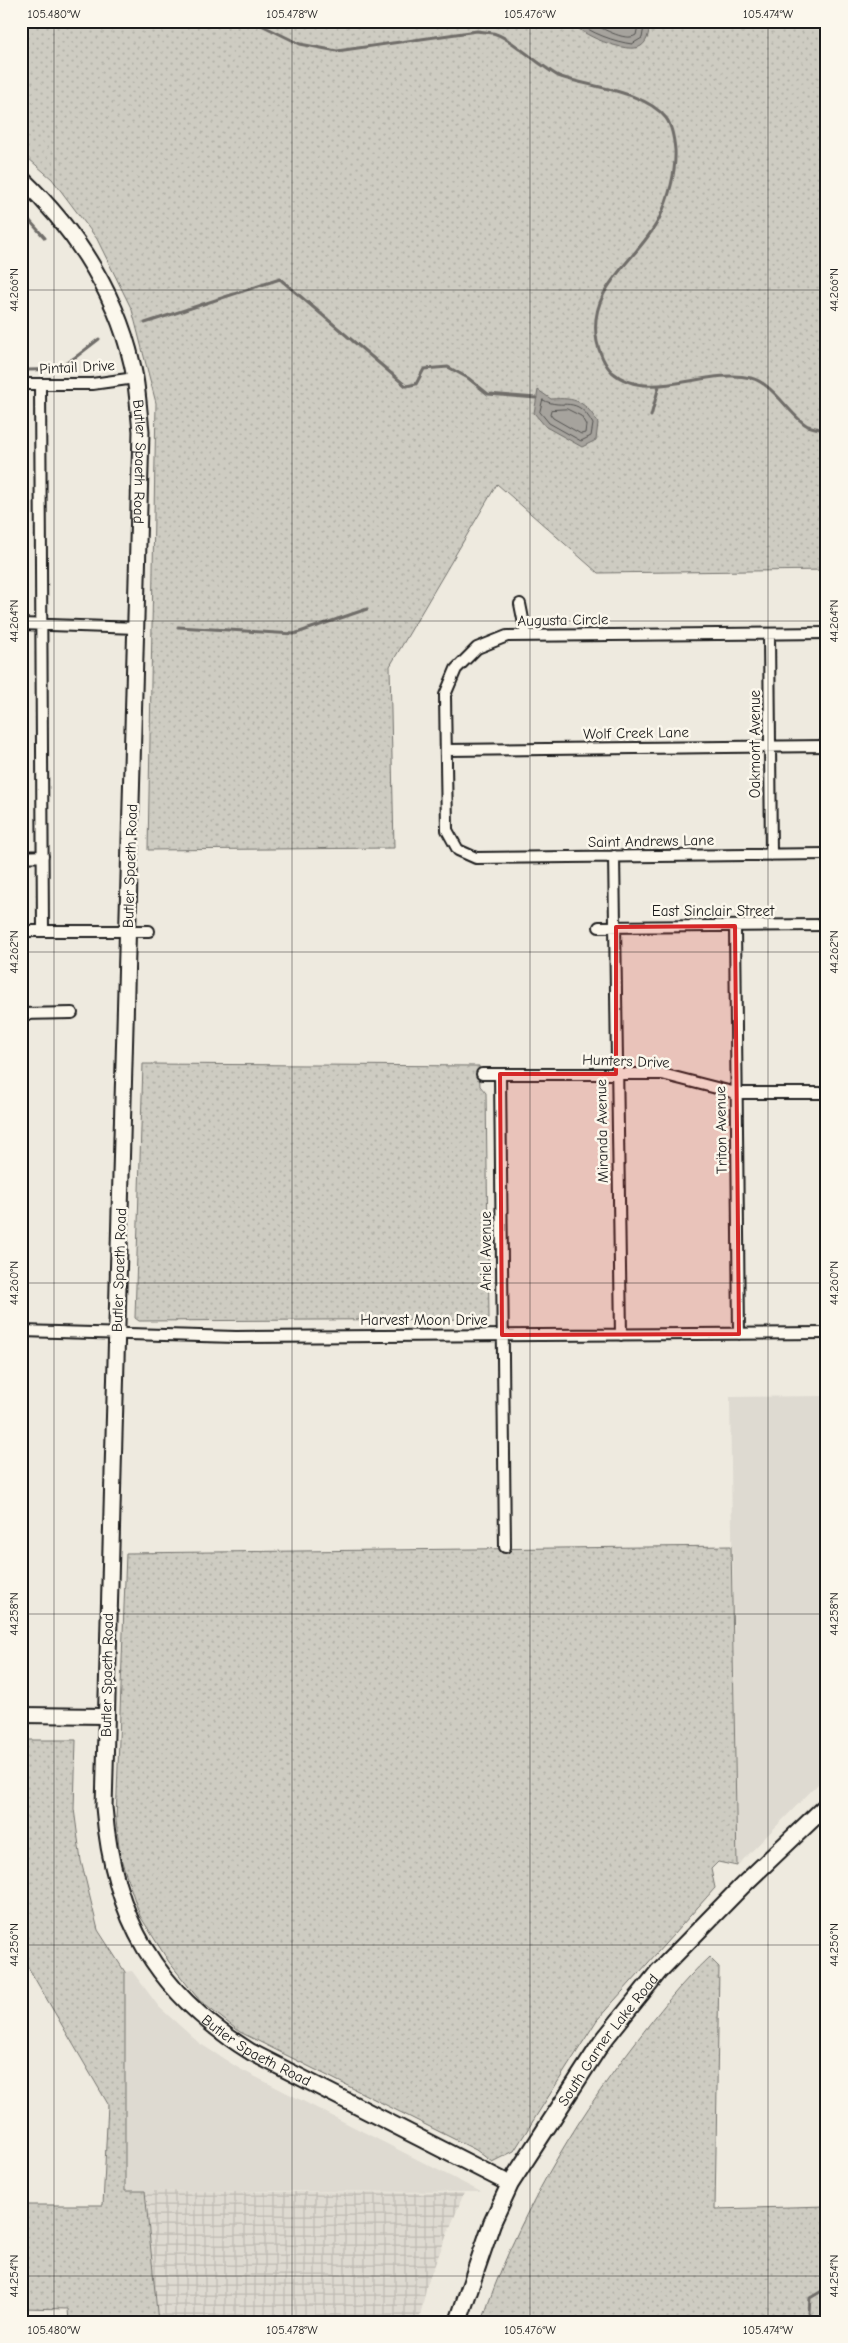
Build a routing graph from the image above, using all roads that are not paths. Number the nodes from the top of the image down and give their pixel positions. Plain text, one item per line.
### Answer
1 (21, 178) edge
2 (135, 378) junction
3 (21, 384) edge
4 (40, 384) junction
5 (520, 604) dead end
6 (21, 624) edge
7 (42, 625) junction
8 (136, 628) junction
9 (827, 633) edge
10 (526, 634) junction
11 (769, 634) junction
12 (827, 746) edge
13 (771, 747) junction
14 (446, 750) junction
15 (827, 854) edge
16 (771, 855) junction
17 (21, 856) edge
18 (43, 856) junction
19 (614, 856) junction
20 (476, 858) joint
21 (827, 925) edge
22 (735, 926) junction
23 (599, 927) dead end
24 (616, 927) junction
25 (43, 931) junction
26 (128, 931) junction
27 (148, 931) dead end
28 (21, 932) edge
29 (72, 1013) dead end
30 (21, 1014) edge
31 (482, 1074) dead end
32 (500, 1074) junction
33 (616, 1074) junction
34 (736, 1093) junction
35 (827, 1093) edge
36 (21, 1331) edge
37 (827, 1333) edge
38 (116, 1334) junction
39 (738, 1334) junction
40 (502, 1335) junction
41 (621, 1335) junction
42 (505, 1547) dead end
43 (21, 1715) edge
44 (106, 1716) junction
45 (827, 1805) edge
46 (510, 2184) junction
47 (458, 2322) edge

1 - 2 main road, Butler Spaeth Road
2 - 4 street, Pintail Drive
2 - 8 main road, Butler Spaeth Road
3 - 4 street, Pintail Drive
4 - 7 street
5 - 10 street
6 - 7 street
7 - 8 street
7 - 18 street
8 - 26 main road, Butler Spaeth Road
9 - 11 street, Augusta Circle
10 - 11 street, Augusta Circle
10 - 14 street, Augusta Circle
11 - 13 street, Oakmont Avenue
12 - 13 street, Wolf Creek Lane
13 - 14 street, Wolf Creek Lane
13 - 16 street, Oakmont Avenue
14 - 20 street, Augusta Circle
15 - 16 street, Saint Andrews Lane
16 - 19 street, Saint Andrews Lane
17 - 18 street
18 - 25 street
19 - 20 street, Saint Andrews Lane
19 - 24 street, Miranda Avenue
21 - 22 street, East Sinclair Street
22 - 24 street, East Sinclair Street
22 - 34 street, Triton Avenue
23 - 24 street, East Sinclair Street
24 - 33 street, Miranda Avenue
25 - 26 street
25 - 28 street
26 - 27 street
26 - 38 main road, Butler Spaeth Road
29 - 30 street
31 - 32 street, Hunters Drive
32 - 33 street, Hunters Drive
32 - 40 street, Ariel Avenue
33 - 34 street, Hunters Drive
33 - 41 street, Miranda Avenue
34 - 35 street, Hunters Drive
34 - 39 street, Triton Avenue
36 - 38 street, Harvest Moon Drive
37 - 39 street, Harvest Moon Drive
38 - 40 street, Harvest Moon Drive
38 - 44 main road, Butler Spaeth Road
39 - 41 street, Harvest Moon Drive
40 - 41 street, Harvest Moon Drive
40 - 42 street, Ariel Avenue
43 - 44 street
44 - 46 main road, Butler Spaeth Road
45 - 46 main road, South Garner Lake Road
46 - 47 main road, South Garner Lake Road

